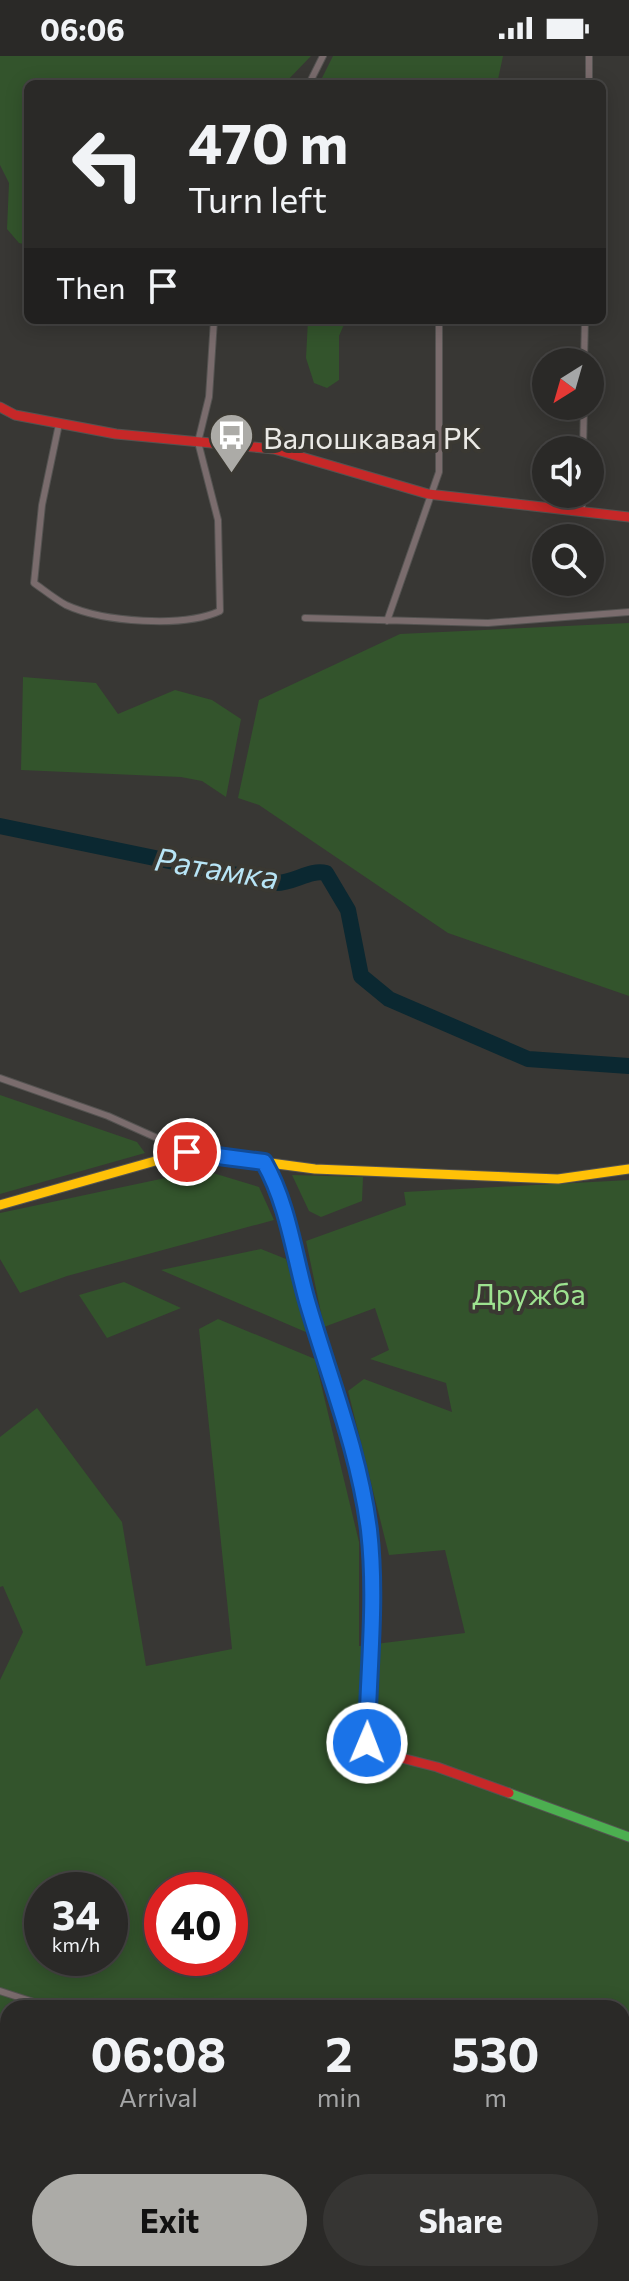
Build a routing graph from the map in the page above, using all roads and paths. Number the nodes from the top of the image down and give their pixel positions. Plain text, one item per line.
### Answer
1 (323, 56) edge
2 (589, 56) edge
3 (311, 80) edge
4 (589, 80) edge
5 (214, 324) edge
6 (439, 324) edge
7 (585, 324) edge
8 (584, 348) edge
9 (0, 407) edge
10 (59, 424) junction
11 (198, 442) junction
12 (428, 494) junction
13 (582, 511) joint
14 (629, 517) edge
15 (629, 612) edge
16 (305, 618) dead end
17 (387, 621) junction
18 (0, 1078) edge
19 (187, 1152) junction
20 (264, 1162) junction
21 (629, 1169) edge
22 (0, 1205) edge
23 (629, 1837) edge
24 (0, 1991) edge
25 (28, 2000) edge

1 - 3 street
2 - 4 street
5 - 11 street
6 - 12 street
7 - 8 street
9 - 10 street
10 - 11 street
10 - 11 street
11 - 12 street
12 - 13 street
12 - 17 street
13 - 14 street
15 - 17 street
16 - 17 street
18 - 19 street
19 - 20 street
19 - 22 street
20 - 21 street
20 - 23 street
24 - 25 street

